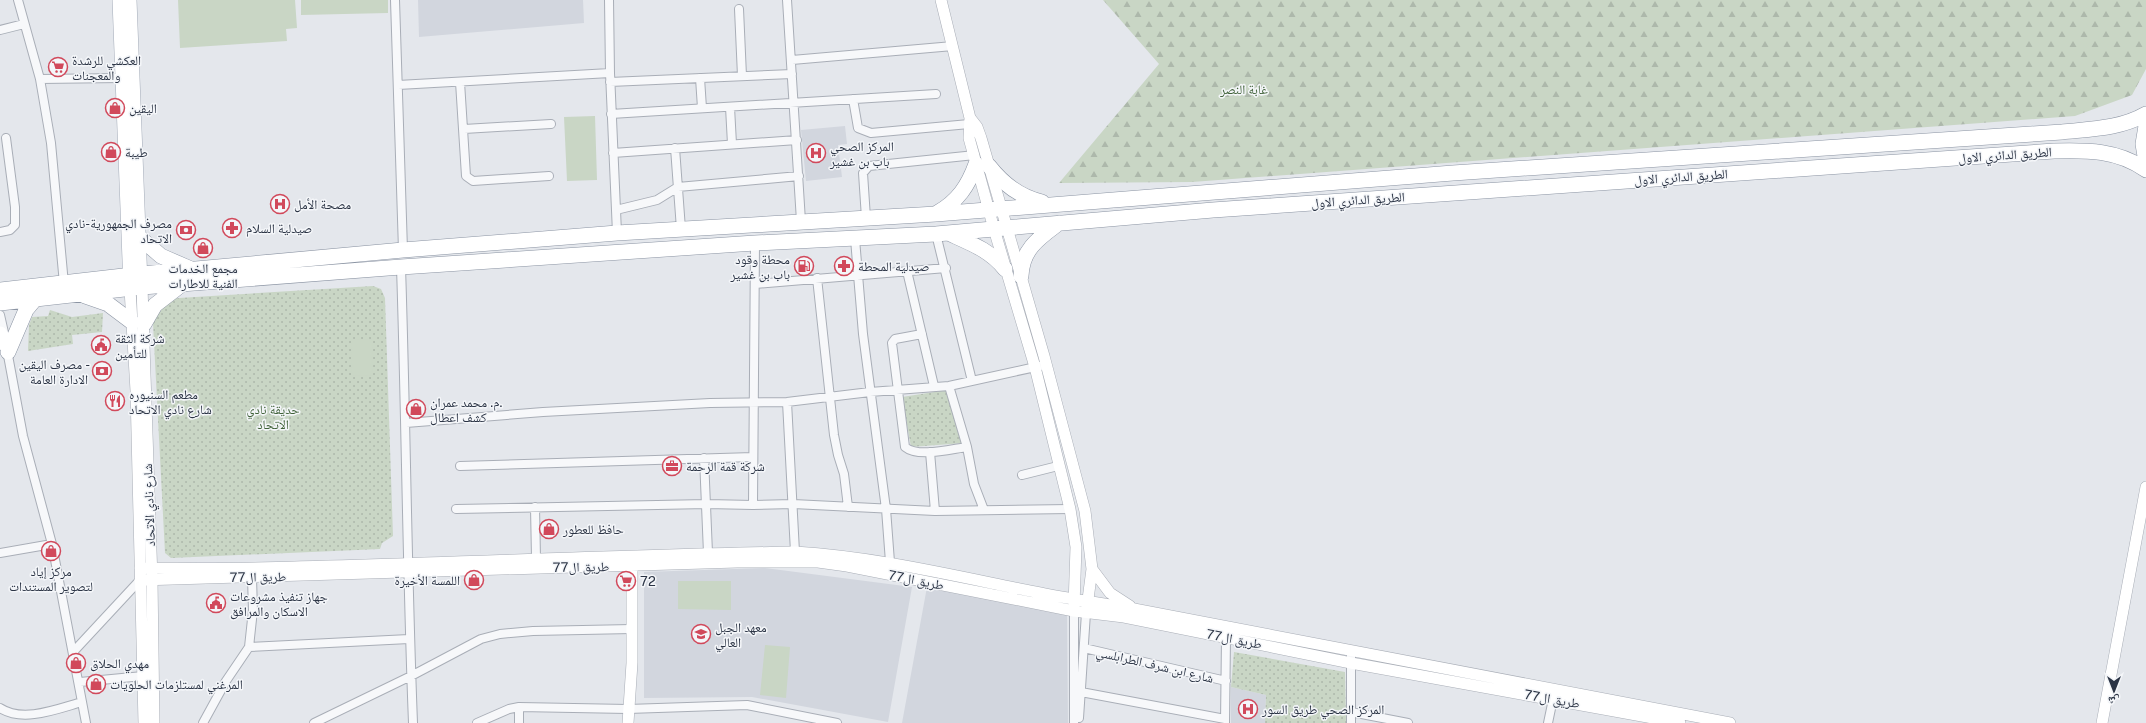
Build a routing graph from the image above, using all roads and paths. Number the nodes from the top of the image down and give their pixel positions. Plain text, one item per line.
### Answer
1 (18, 0) edge
2 (119, 0) edge
3 (130, 0) edge
4 (395, 0) edge
5 (609, 0) edge
6 (787, 0) edge
7 (940, 0) edge
8 (739, 9) dead end
9 (24, 24) junction
10 (0, 30) edge
11 (953, 46) junction
12 (792, 60) junction
13 (610, 73) junction
14 (792, 74) junction
15 (742, 76) junction
16 (121, 78) junction
17 (700, 78) junction
18 (40, 79) junction
19 (460, 82) junction
20 (610, 82) junction
21 (398, 85) junction
22 (936, 94) dead end
23 (853, 99) junction
24 (794, 103) junction
25 (730, 106) junction
26 (702, 108) junction
27 (611, 114) junction
28 (2146, 114) edge
29 (970, 121) junction
30 (551, 124) dead end
31 (2146, 126) edge
32 (464, 129) junction
33 (6, 138) dead end
34 (797, 140) junction
35 (732, 144) junction
36 (675, 148) junction
37 (614, 153) junction
38 (980, 162) junction
39 (2146, 162) edge
40 (2146, 170) edge
41 (549, 176) dead end
42 (799, 176) junction
43 (678, 187) junction
44 (1047, 204) junction
45 (995, 208) junction
46 (616, 210) junction
47 (936, 214) junction
48 (866, 218) junction
49 (801, 221) junction
50 (1059, 223) junction
51 (1000, 228) junction
52 (681, 229) junction
53 (0, 232) edge
54 (617, 233) junction
55 (942, 233) junction
56 (139, 237) junction
57 (855, 239) junction
58 (755, 243) junction
59 (403, 250) junction
60 (401, 267) junction
61 (946, 268) junction
62 (1005, 269) junction
63 (197, 270) junction
64 (907, 271) junction
65 (858, 274) junction
66 (1021, 276) junction
67 (817, 278) junction
68 (135, 282) junction
69 (64, 284) junction
70 (756, 284) junction
71 (181, 285) junction
72 (0, 290) edge
73 (78, 295) junction
74 (36, 298) junction
75 (0, 302) edge
76 (0, 315) edge
77 (138, 323) junction
78 (922, 334) junction
79 (5, 344) edge
80 (1047, 365) junction
81 (1035, 367) junction
82 (972, 381) junction
83 (934, 386) junction
84 (949, 386) junction
85 (897, 390) junction
86 (870, 392) junction
87 (830, 396) junction
88 (787, 402) junction
89 (752, 404) junction
90 (406, 423) junction
91 (967, 447) junction
92 (930, 452) junction
93 (753, 457) junction
94 (704, 458) junction
95 (460, 466) dead end
96 (1058, 466) junction
97 (1022, 475) dead end
98 (2146, 487) edge
99 (707, 504) junction
100 (793, 504) junction
101 (753, 505) junction
102 (535, 507) junction
103 (848, 507) junction
104 (456, 509) dead end
105 (1070, 509) junction
106 (886, 510) junction
107 (984, 510) junction
108 (935, 511) junction
109 (52, 544) junction
110 (795, 552) junction
111 (0, 553) edge
112 (708, 553) junction
113 (536, 558) junction
114 (632, 561) junction
115 (890, 562) junction
116 (140, 568) junction
117 (408, 569) junction
118 (1092, 569) junction
119 (152, 574) junction
120 (252, 578) junction
121 (140, 580) junction
122 (1074, 600) junction
123 (1088, 601) junction
124 (1134, 609) junction
125 (1074, 611) junction
126 (1086, 613) junction
127 (632, 629) junction
128 (1226, 637) junction
129 (409, 638) junction
130 (249, 647) junction
131 (1084, 648) junction
132 (74, 651) junction
133 (1351, 657) junction
134 (143, 676) junction
135 (411, 676) junction
136 (1226, 681) junction
137 (80, 682) junction
138 (1081, 692) junction
139 (1554, 698) junction
140 (82, 702) junction
141 (519, 707) junction
142 (628, 709) junction
143 (1, 710) edge
144 (1351, 712) junction
145 (1662, 714) junction
146 (819, 721) edge
147 (1225, 721) edge
148 (86, 723) edge
149 (144, 723) edge
150 (154, 723) edge
151 (203, 723) edge
152 (314, 723) edge
153 (413, 723) edge
154 (477, 723) edge
155 (519, 723) edge
156 (628, 723) edge
157 (837, 723) edge
158 (1074, 723) edge
159 (1079, 723) edge
160 (1351, 723) edge
161 (1408, 723) edge
162 (1548, 723) edge
163 (1680, 723) edge
164 (1730, 723) edge
165 (2102, 723) edge

1 - 9 street
2 - 16 main road
3 - 56 main road
4 - 21 street
5 - 13 street
6 - 12 street
7 - 11 main road
8 - 15 street
9 - 10 street
9 - 18 street
11 - 12 street
11 - 29 main road
12 - 14 street
13 - 19 street
13 - 20 street
14 - 15 street
14 - 24 street
15 - 17 street
16 - 18 street
16 - 68 main road
17 - 20 street
17 - 26 street
18 - 69 street
19 - 21 street
19 - 32 street
20 - 27 street
21 - 59 street
22 - 23 street
23 - 24 street
23 - 29 street
24 - 25 street
24 - 34 street
25 - 26 street
25 - 35 street
26 - 27 street
27 - 37 street
28 - 44 highway, الطريق الدائري الاول
29 - 38 main road
29 - 38 main road
30 - 32 street
31 - 39 highway
32 - 41 street
33 - 53 street
34 - 35 street
34 - 42 street
35 - 36 street
36 - 37 street
36 - 43 street
37 - 46 street
38 - 44 highway
38 - 45 main road
38 - 47 highway
38 - 48 street
40 - 50 highway, الطريق الدائري الاول
42 - 43 street
42 - 49 street
43 - 46 street
43 - 52 street
44 - 45 highway, الطريق الدائري الاول
45 - 47 highway, الطريق الدائري الاول
45 - 51 main road
46 - 54 street
47 - 48 highway, الطريق الدائري الاول
48 - 49 highway, الطريق الدائري الاول
49 - 52 highway, الطريق الدائري الاول
50 - 51 highway, الطريق الدائري الاول
50 - 66 highway
51 - 55 highway, الطريق الدائري الاول
51 - 62 main road
51 - 66 main road
52 - 54 highway, الطريق الدائري الاول
54 - 59 highway, الطريق الدائري الاول
55 - 57 highway, الطريق الدائري الاول
55 - 61 street
55 - 62 highway
56 - 63 highway
56 - 68 main road
57 - 58 highway, الطريق الدائري الاول
57 - 65 street
58 - 60 highway, الطريق الدائري الاول
58 - 70 street
59 - 63 highway, الطريق الدائري الاول
60 - 71 highway, الطريق الدائري الاول
60 - 90 street
61 - 64 street
61 - 82 street
62 - 81 main road
63 - 68 highway, الطريق الدائري الاول
64 - 65 street
64 - 78 street
65 - 67 street
65 - 86 street
66 - 80 main road
67 - 70 street
67 - 87 street
68 - 69 highway
68 - 71 highway, الطريق الدائري الاول
68 - 73 highway
68 - 77 main road, شارع نادي الاتحاد
69 - 72 highway
70 - 89 street
71 - 77 highway
73 - 74 highway
73 - 77 highway
74 - 75 highway
74 - 79 highway
75 - 76 street
76 - 79 street
77 - 116 main road, شارع نادي الاتحاد
77 - 119 main road, شارع نادي الاتحاد
78 - 83 street
78 - 85 street
79 - 109 street
80 - 81 street
80 - 118 main road
81 - 82 street
81 - 96 main road
82 - 84 street
83 - 84 street
83 - 85 street
84 - 91 street
85 - 86 street
85 - 92 street
86 - 87 street
86 - 106 street
87 - 88 street
87 - 103 street
88 - 89 street
88 - 100 street
89 - 90 street
89 - 93 street
90 - 117 street
91 - 92 street
91 - 107 street
92 - 108 street
93 - 94 street
93 - 101 street
94 - 95 street
94 - 99 street
96 - 97 street
96 - 105 main road
98 - 165 main road
99 - 101 street
99 - 102 street
99 - 112 street
100 - 101 street
100 - 103 street
100 - 110 street
102 - 104 street
102 - 113 street
103 - 106 street
105 - 107 street
105 - 122 main road
106 - 108 street
106 - 115 street
107 - 108 street
109 - 111 street
109 - 132 street
110 - 112 main road
110 - 115 main road
112 - 114 main road
113 - 114 main road
113 - 117 main road
114 - 117 main road, طريق ال77
114 - 125 main road, طريق ال77
114 - 127 main road
115 - 122 main road
116 - 119 main road
116 - 121 main road, شارع نادي الاتحاد
117 - 119 main road
117 - 120 main road, طريق ال77
117 - 129 street
118 - 123 main road
118 - 124 main road
119 - 120 main road, طريق ال77
119 - 121 main road, طريق ال77
119 - 150 main road, شارع نادي الاتحاد
120 - 130 street
121 - 132 street
121 - 134 main road, شارع نادي الاتحاد
122 - 123 main road
122 - 125 main road
123 - 124 main road
123 - 126 main road
124 - 133 main road
125 - 126 main road, طريق ال77
125 - 158 street
126 - 128 main road, طريق ال77
126 - 131 street
127 - 135 street
127 - 142 main road
128 - 133 main road, طريق ال77
128 - 136 street
129 - 130 street
129 - 135 street
130 - 151 street
131 - 136 street, شارع ابن شرف الطرابلسي
131 - 138 street
132 - 137 street
133 - 139 main road, طريق ال77
133 - 144 street
133 - 145 main road, طريق ال77
134 - 137 street
134 - 149 main road, شارع نادي الاتحاد
135 - 152 street
135 - 153 street
136 - 147 street
137 - 140 street
138 - 147 street
138 - 159 street
139 - 145 main road, طريق ال77
139 - 162 street
140 - 143 street
140 - 148 street
141 - 142 street
141 - 154 street
141 - 155 street
142 - 146 street
142 - 156 main road
144 - 160 street
144 - 161 street
145 - 163 main road, طريق ال77
145 - 164 main road, طريق ال77
146 - 157 street

